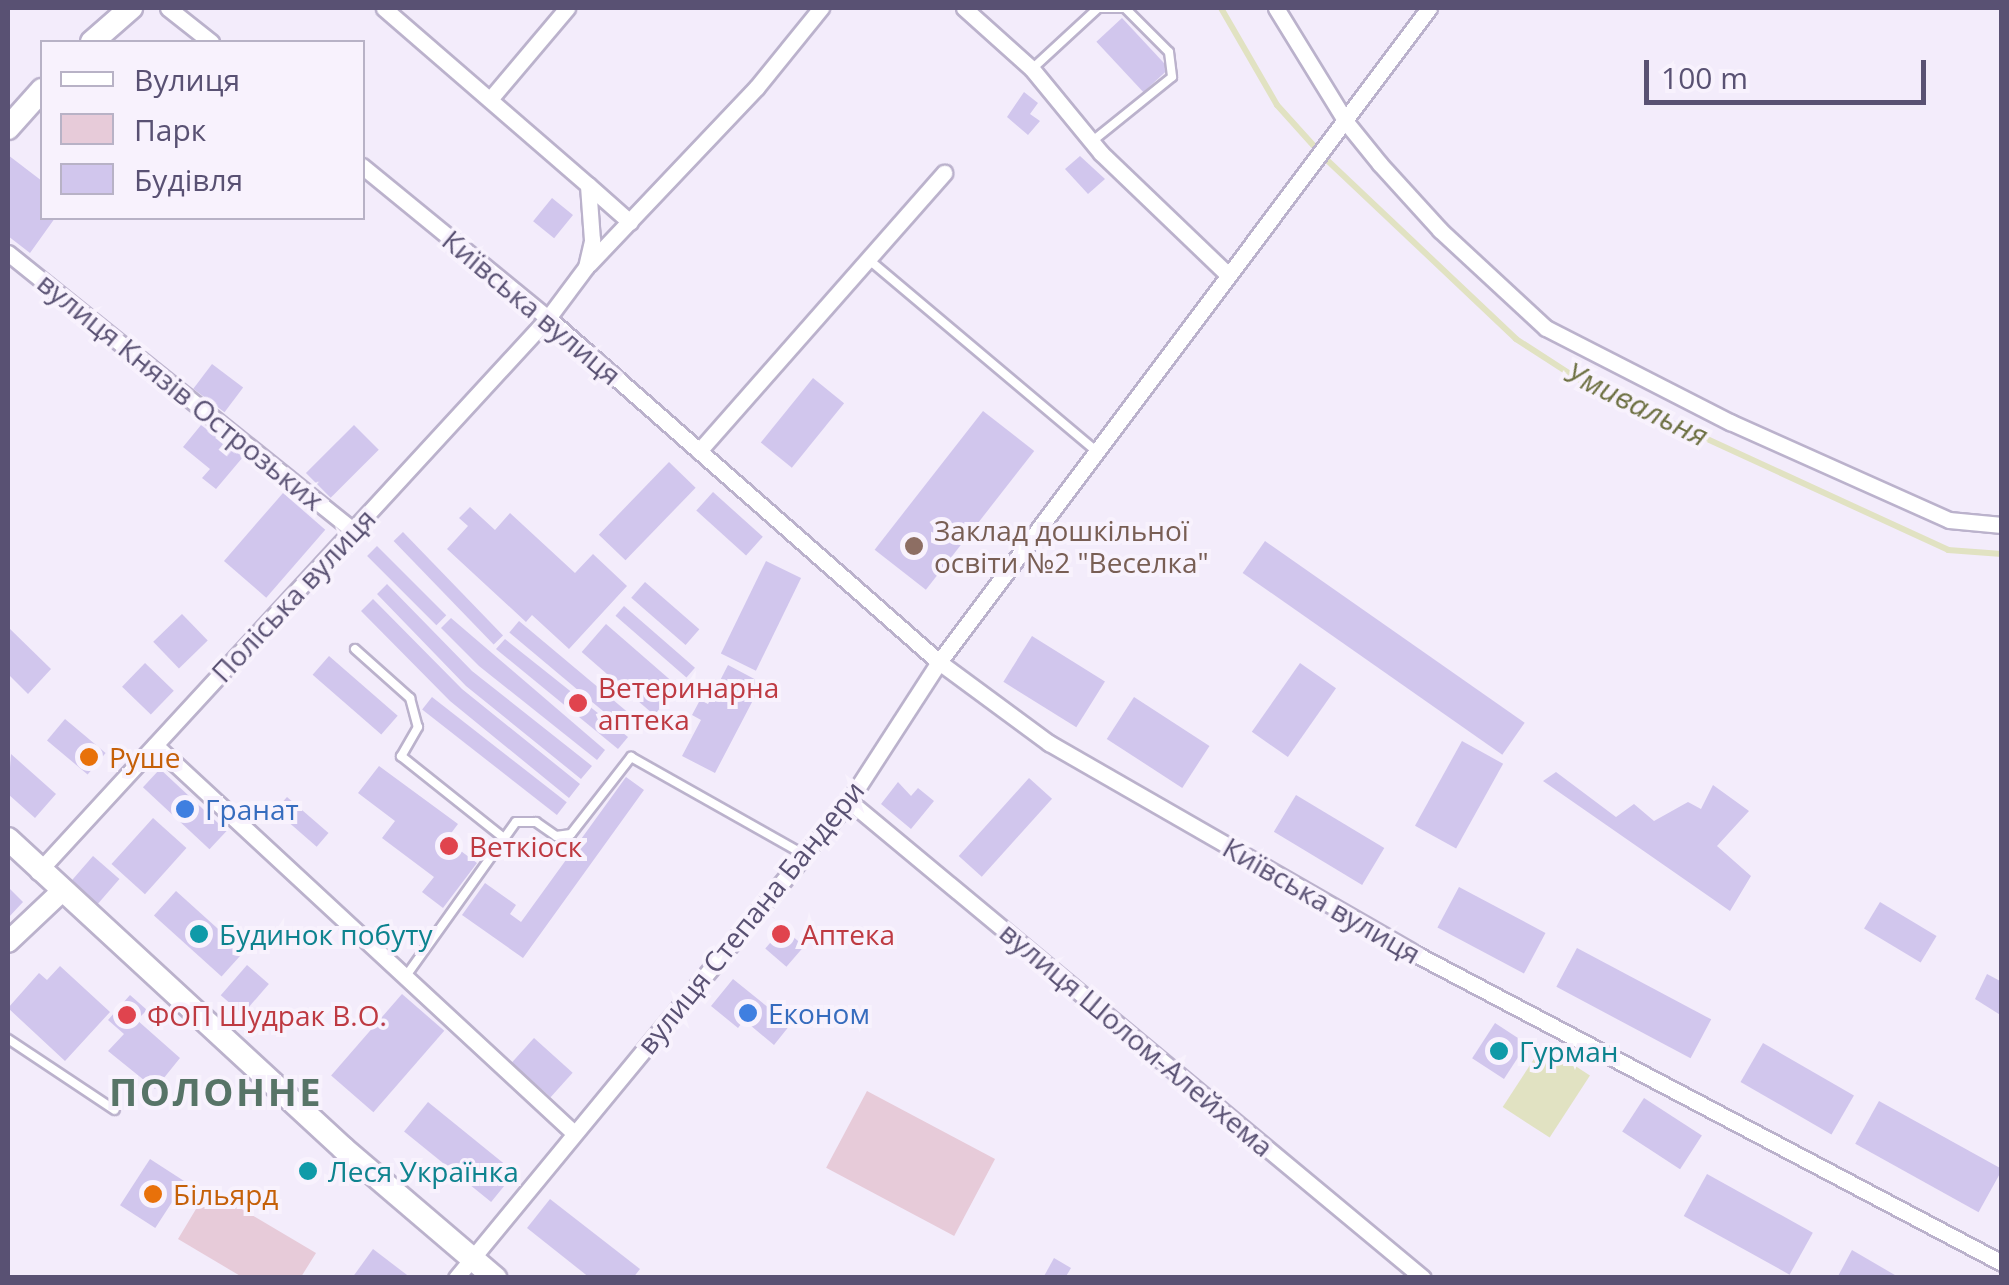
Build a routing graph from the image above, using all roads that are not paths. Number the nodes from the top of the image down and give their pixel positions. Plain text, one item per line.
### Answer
1 (131, 8) edge
2 (168, 8) edge
3 (384, 8) edge
4 (567, 8) edge
5 (821, 8) edge
6 (964, 8) edge
7 (1276, 8) edge
8 (1429, 8) edge
9 (94, 40) edge
10 (208, 40) edge
11 (1032, 69) junction
12 (40, 92) edge
13 (491, 98) junction
14 (1346, 122) junction
15 (8, 128) edge
16 (1095, 139) junction
17 (365, 168) edge
18 (944, 173) dead end
19 (588, 184) junction
20 (630, 222) junction
21 (8, 253) edge
22 (868, 259) junction
23 (586, 267) junction
24 (1225, 272) junction
25 (548, 318) junction
26 (699, 450) junction
27 (1097, 452) junction
28 (2002, 525) edge
29 (353, 530) junction
30 (354, 649) dead end
31 (939, 662) junction
32 (155, 745) junction
33 (850, 801) junction
34 (8, 839) edge
35 (505, 839) junction
36 (805, 855) junction
37 (38, 872) junction
38 (60, 893) junction
39 (8, 942) edge
40 (406, 976) junction
41 (8, 1039) edge
42 (116, 1110) dead end
43 (574, 1134) junction
44 (468, 1256) junction
45 (2002, 1263) edge
46 (456, 1278) edge
47 (496, 1278) edge
48 (1423, 1278) edge

1 - 9 main road
2 - 10 street
3 - 13 street
4 - 13 street
5 - 20 street
6 - 11 street
7 - 14 street
8 - 14 street, вулиця Степана Бандери
11 - 16 street
11 - 16 lane
12 - 15 main road
13 - 19 street
14 - 24 street, вулиця Степана Бандери
14 - 28 street
16 - 24 street
17 - 25 street, Київська вулиця
18 - 22 street
19 - 20 street
19 - 23 street
20 - 23 street
21 - 29 street, вулиця Князів Острозьких
22 - 26 street
22 - 27 lane
23 - 25 street, Поліська вулиця
24 - 27 street, вулиця Степана Бандери
25 - 26 street, Київська вулиця
25 - 29 street, Поліська вулиця
26 - 31 street, Київська вулиця
27 - 31 street, вулиця Степана Бандери
29 - 32 street, Поліська вулиця
30 - 35 lane
31 - 33 street, вулиця Степана Бандери
31 - 45 street, Київська вулиця
32 - 37 street, Поліська вулиця
32 - 40 street
33 - 36 street, вулиця Степана Бандери
33 - 48 street, вулиця Шолом-Алейхема
34 - 37 main road
35 - 36 lane
35 - 40 lane
36 - 43 street, вулиця Степана Бандери
37 - 38 main road
38 - 39 street
38 - 44 main road
40 - 43 street
41 - 42 lane
43 - 44 street, вулиця Степана Бандери
44 - 46 street, вулиця Степана Бандери
44 - 47 main road

